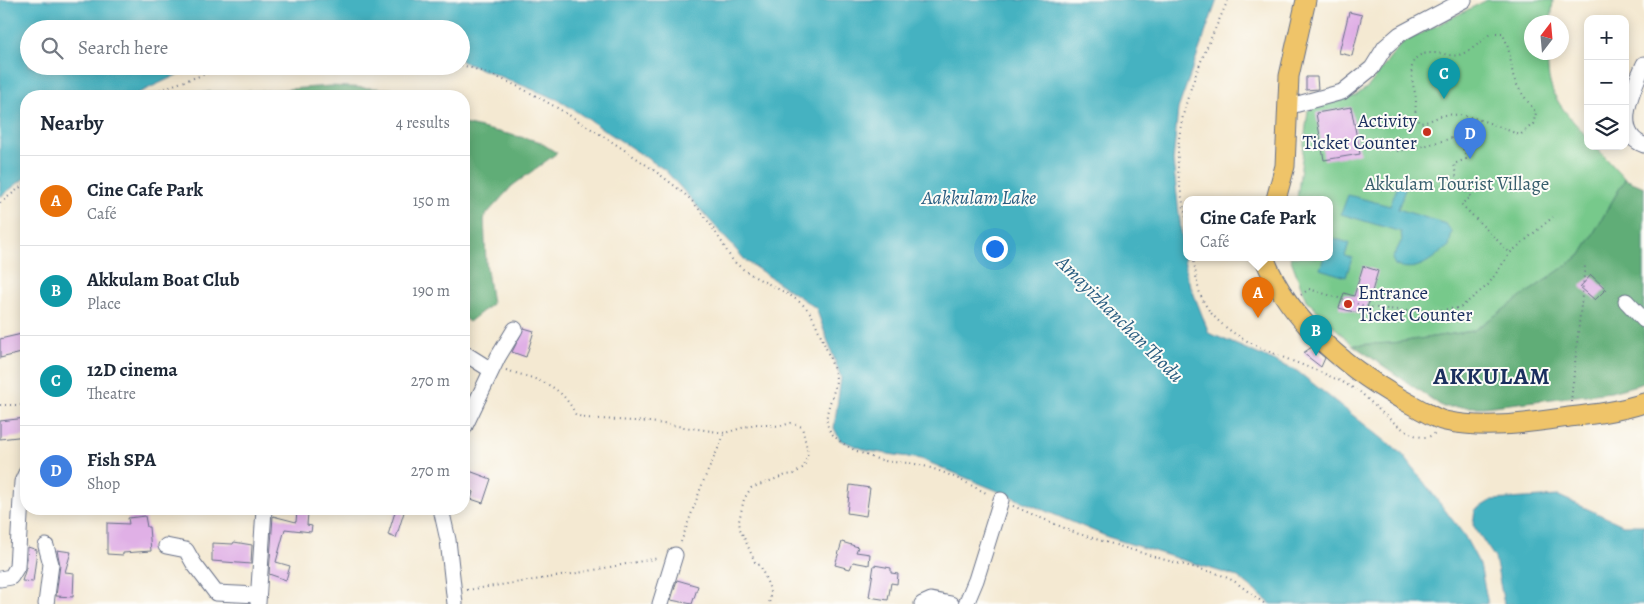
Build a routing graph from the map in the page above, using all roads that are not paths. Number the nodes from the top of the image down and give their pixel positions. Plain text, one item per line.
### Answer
1 (1306, 0) edge
2 (1464, 0) edge
3 (1644, 64) edge
4 (1287, 108) junction
5 (1644, 145) edge
6 (1277, 196) edge
7 (1266, 261) edge
8 (1626, 301) dead end
9 (1644, 320) edge
10 (515, 329) dead end
11 (470, 357) edge
12 (491, 370) junction
13 (1644, 403) edge
14 (470, 415) edge
15 (1001, 500) road end
16 (20, 515) edge
17 (264, 515) edge
18 (442, 515) edge
19 (46, 546) dead end
20 (166, 546) dead end
21 (675, 555) road end
22 (0, 579) edge
23 (455, 597) edge
24 (258, 599) edge
25 (46, 604) edge
26 (660, 604) edge
27 (922, 604) edge
28 (951, 604) edge
29 (966, 604) edge

1 - 4 main road
2 - 4 street
3 - 5 street
4 - 6 main road
7 - 13 main road
8 - 9 street
10 - 12 street
11 - 12 street
12 - 14 street
15 - 29 street
16 - 22 street
17 - 24 street
18 - 23 street
19 - 25 street
20 - 24 street
21 - 26 street
27 - 28 street

